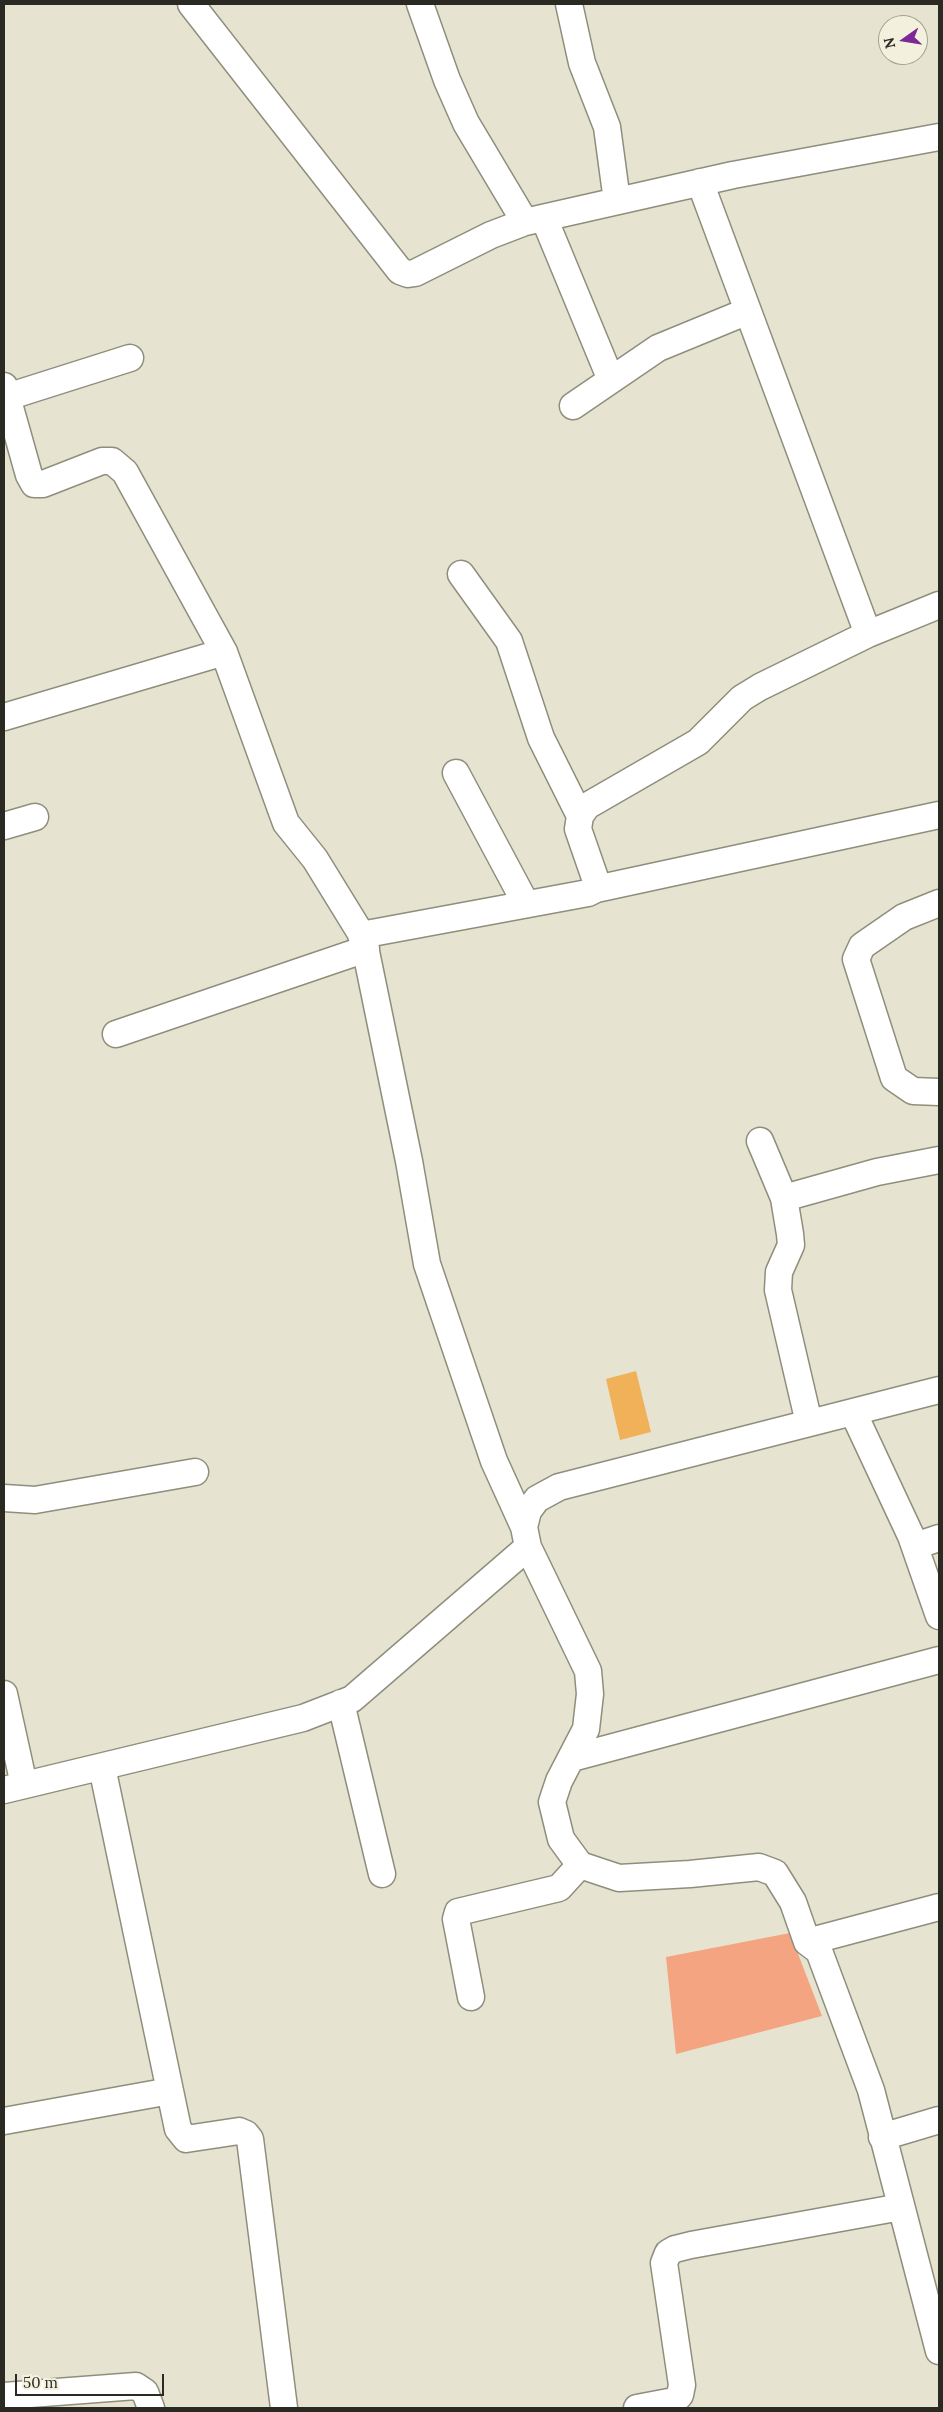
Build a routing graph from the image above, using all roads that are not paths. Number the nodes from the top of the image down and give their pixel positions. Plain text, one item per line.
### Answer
1 (191, 4) edge
2 (420, 4) edge
3 (569, 4) edge
4 (939, 136) edge
5 (700, 182) junction
6 (617, 202) junction
7 (535, 220) junction
8 (748, 311) junction
9 (130, 358) dead end
10 (611, 380) junction
11 (5, 392) edge
12 (572, 406) dead end
13 (461, 574) dead end
14 (939, 605) edge
15 (868, 634) junction
16 (224, 652) junction
17 (4, 717) edge
18 (456, 773) dead end
19 (580, 816) junction
20 (939, 816) edge
21 (35, 817) dead end
22 (4, 826) edge
23 (596, 889) junction
24 (939, 903) edge
25 (526, 904) junction
26 (364, 942) junction
27 (116, 1034) dead end
28 (939, 1092) edge
29 (760, 1141) dead end
30 (939, 1160) edge
31 (784, 1198) junction
32 (939, 1390) edge
33 (853, 1412) junction
34 (809, 1423) junction
35 (195, 1472) dead end
36 (4, 1498) edge
37 (526, 1537) junction
38 (927, 1542) edge
39 (939, 1616) edge
40 (939, 1660) edge
41 (4, 1694) edge
42 (341, 1703) junction
43 (572, 1758) junction
44 (102, 1766) junction
45 (14, 1788) edge
46 (580, 1865) junction
47 (382, 1874) dead end
48 (939, 1907) edge
49 (807, 1942) junction
50 (471, 1997) dead end
51 (170, 2091) junction
52 (939, 2120) edge
53 (4, 2121) edge
54 (882, 2137) junction
55 (901, 2206) junction
56 (933, 2305) edge
57 (939, 2351) edge
58 (4, 2396) edge
59 (151, 2408) edge
60 (284, 2408) edge
61 (637, 2408) edge

1 - 7 street
2 - 7 street
3 - 6 street
4 - 5 street
5 - 6 street
5 - 8 street
6 - 7 street
7 - 10 street
8 - 10 street
8 - 15 street
9 - 11 street
10 - 12 street
11 - 16 street
13 - 19 street
14 - 15 street
15 - 19 street
16 - 17 street
16 - 26 street
18 - 25 street
19 - 23 street
20 - 23 street
21 - 22 street
23 - 25 street
24 - 28 street
25 - 26 street
26 - 27 street
26 - 37 street
29 - 31 street
30 - 31 street
31 - 34 street
32 - 33 street
33 - 34 street
33 - 38 street
34 - 37 street
35 - 36 street
37 - 42 street
37 - 43 street
38 - 39 street
40 - 43 street
41 - 45 street
42 - 44 street
42 - 47 street
43 - 46 street
44 - 45 street
44 - 51 street
46 - 49 street
46 - 50 street
48 - 49 street
49 - 54 street
51 - 53 street
51 - 60 street
52 - 54 street
54 - 55 street
55 - 56 street
55 - 61 street
56 - 57 street
58 - 59 street

